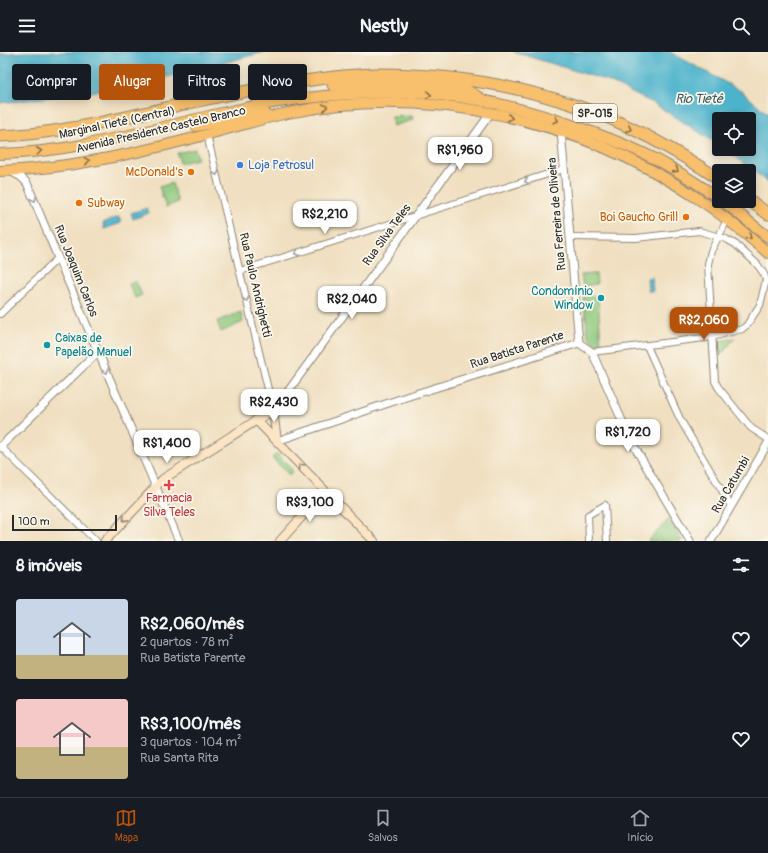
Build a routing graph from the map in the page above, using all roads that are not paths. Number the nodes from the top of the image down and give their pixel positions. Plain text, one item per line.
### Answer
1 (240, 92) edge
2 (240, 94) edge
3 (201, 100) edge
4 (484, 101) junction
5 (287, 113) junction
6 (490, 114) junction
7 (561, 132) junction
8 (207, 135) junction
9 (0, 136) edge
10 (122, 137) junction
11 (0, 154) edge
12 (564, 169) junction
13 (5, 171) edge
14 (712, 174) edge
15 (712, 194) edge
16 (756, 205) edge
17 (734, 208) edge
18 (768, 214) edge
19 (415, 217) junction
20 (727, 220) junction
21 (719, 236) junction
22 (570, 237) junction
23 (768, 237) edge
24 (768, 253) edge
25 (58, 258) junction
26 (240, 271) junction
27 (0, 314) edge
28 (712, 337) junction
29 (579, 343) junction
30 (647, 346) junction
31 (98, 352) junction
32 (592, 352) junction
33 (273, 410) junction
34 (256, 420) junction
35 (768, 439) edge
36 (277, 441) junction
37 (768, 443) edge
38 (0, 447) edge
39 (155, 486) junction
40 (325, 492) junction
41 (731, 506) junction
42 (712, 540) edge
43 (96, 541) edge
44 (105, 541) edge
45 (179, 541) edge
46 (280, 541) edge
47 (374, 541) edge
48 (589, 541) edge
49 (607, 541) edge
50 (690, 541) edge

1 -> 14 highway, SP-015
2 - 4 highway
3 - 9 highway, SP-015
10 -> 4 highway, Marginal Tietê (Central)
4 -> 15 highway, Marginal Tietê (Central)
5 -> 6 highway, Avenida Presidente Castelo Branco
5 - 8 highway, Avenida Presidente Castelo Branco
5 - 10 highway
6 -> 7 highway, Avenida Presidente Castelo Branco
6 - 19 street, Rua Silva Teles
7 - 12 street, Rua Ferreira de Oliveira
7 - 20 highway, Avenida Presidente Castelo Branco
13 -> 8 highway, Avenida Presidente Castelo Branco
8 -> 26 street, Rua Paulo Andrighetti
11 -> 10 highway, Marginal Tietê (Central)
12 -> 19 street
12 - 22 street, Rua Ferreira de Oliveira
13 -> 25 street, Rua Joaquim Carlos
16 - 18 highway
17 - 23 highway
19 -> 26 street
19 - 33 street, Rua Silva Teles
20 - 21 street
20 -> 24 highway, Avenida Presidente Castelo Branco
21 - 22 street
21 - 28 street
21 - 28 street
22 - 29 street, Rua Ferreira de Oliveira
25 - 27 street
25 - 31 street, Rua Joaquim Carlos
26 -> 33 street, Rua Paulo Andrighetti
28 - 30 street
28 - 35 street
29 - 32 street, Rua Batista Parente
29 - 36 street, Rua Batista Parente
30 - 32 street
30 - 41 street
31 - 38 street
31 -> 39 street, Rua Joaquim Carlos
32 - 50 street
33 - 34 main road, Rua Silva Teles
33 - 36 main road, Rua Paulo Andrighetti
34 - 36 main road
34 - 39 main road, Rua Silva Teles
40 -> 36 main road
37 - 41 street, Rua Catumbi
38 - 43 street
39 -> 44 main road, Rua Silva Teles
39 - 45 street, Rua Joaquim Carlos
40 - 46 main road
40 - 47 main road
41 - 42 street, Rua Catumbi
48 - 49 street

